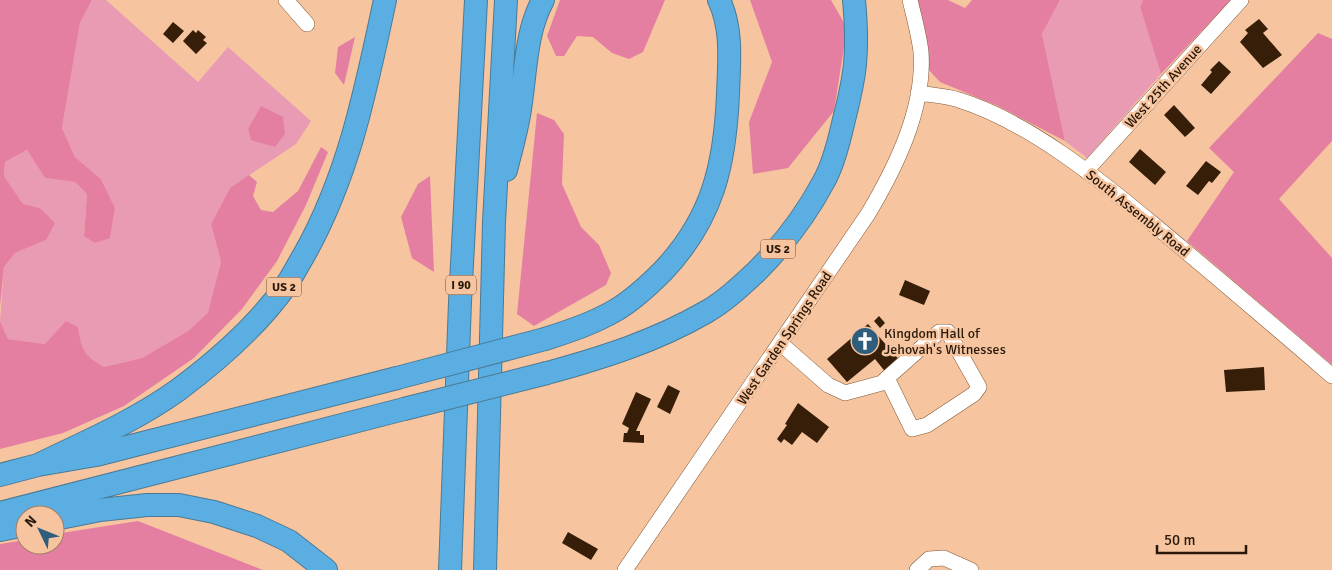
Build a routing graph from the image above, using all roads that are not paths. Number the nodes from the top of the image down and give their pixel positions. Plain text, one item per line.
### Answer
1 (286, 0) edge
2 (385, 0) edge
3 (476, 0) edge
4 (506, 0) edge
5 (542, 0) edge
6 (719, 0) edge
7 (854, 0) edge
8 (910, 0) edge
9 (1240, 0) edge
10 (308, 24) dead end
11 (918, 93) junction
12 (1086, 171) junction
13 (494, 222) junction
14 (780, 343) junction
15 (1332, 376) edge
16 (887, 378) junction
17 (38, 465) junction
18 (0, 475) edge
19 (0, 513) edge
20 (65, 517) edge
21 (15, 527) edge
22 (0, 530) edge
23 (326, 570) edge
24 (450, 570) edge
25 (485, 570) edge
26 (625, 570) edge
27 (917, 570) edge
28 (971, 570) edge

1 - 10 street
2 - 17 highway, US 2
3 - 24 highway, I 90
4 - 13 highway, I 90
5 - 13 highway
6 - 17 highway, US 2, bridge
7 - 19 highway, US 2, bridge
8 - 11 street, West Garden Springs Road
9 - 12 street, West 25th Avenue
11 - 12 street, South Assembly Road
11 - 14 street, West Garden Springs Road
12 - 15 street, South Assembly Road
13 - 25 highway, I 90
14 - 16 street
14 - 26 street, West Garden Springs Road
16 - 16 street
17 - 18 highway, US 2
20 - 23 highway
21 - 22 highway
27 - 28 street

